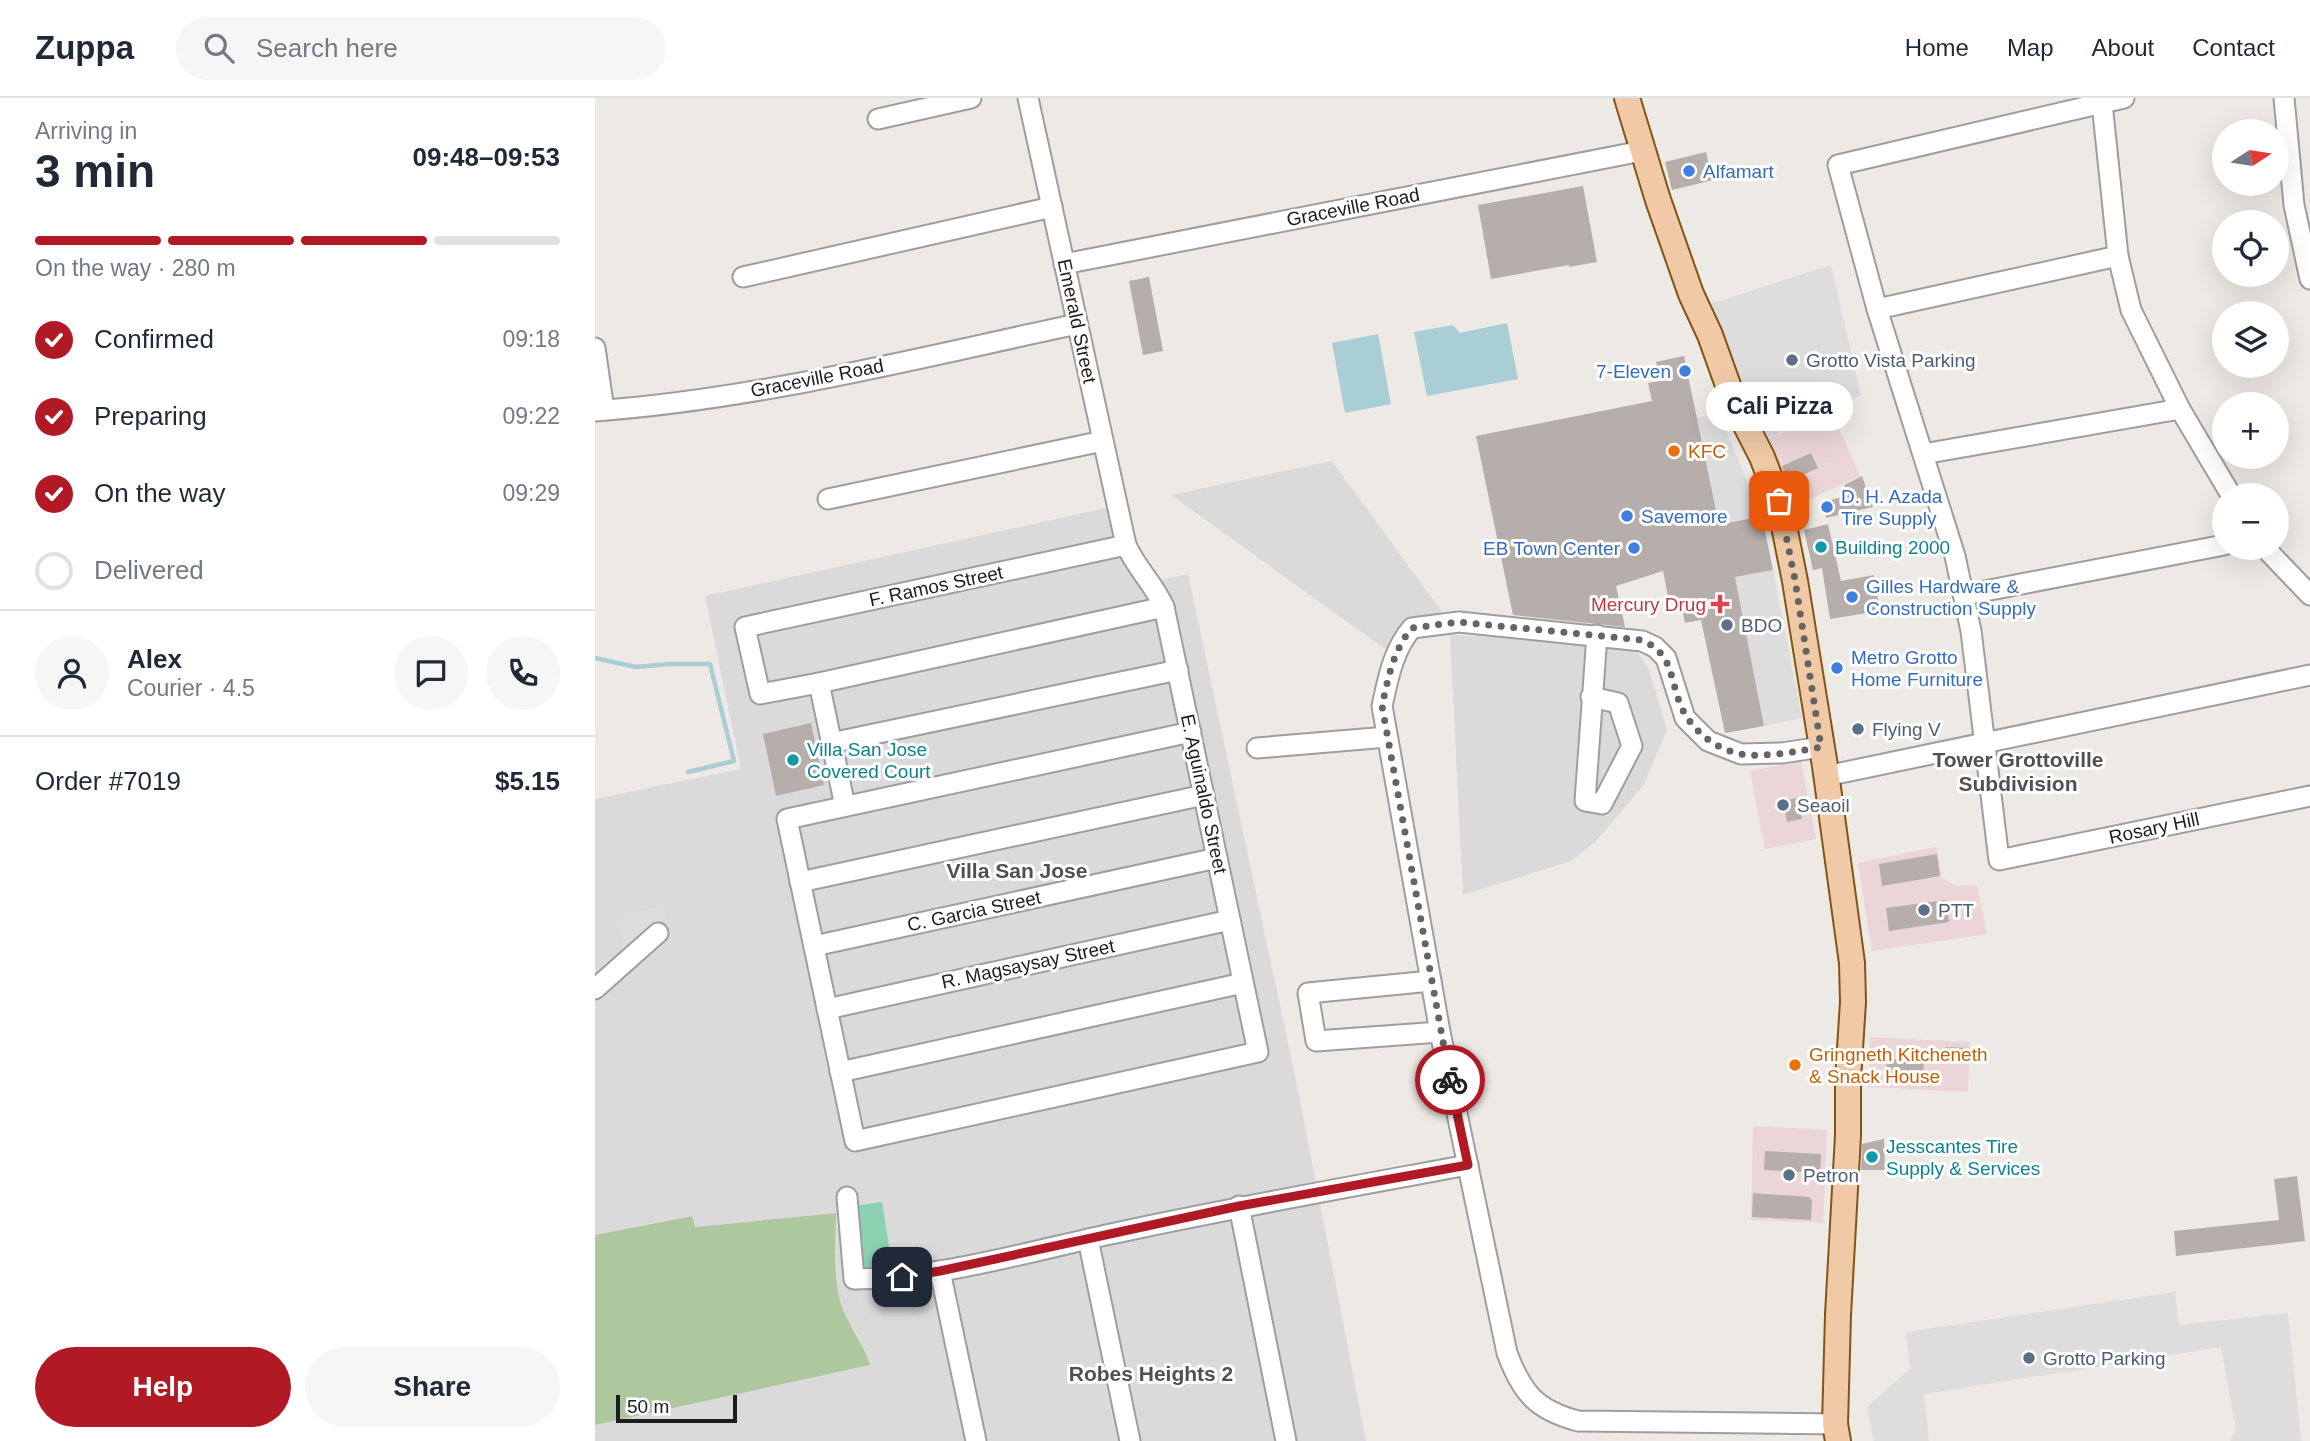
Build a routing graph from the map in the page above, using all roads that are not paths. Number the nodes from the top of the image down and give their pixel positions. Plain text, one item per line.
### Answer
1 (971, 98) edge
2 (1028, 98) edge
3 (1627, 98) edge
4 (2124, 98) edge
5 (2284, 98) edge
6 (2102, 103) junction
7 (878, 120) dead end
8 (1642, 151) junction
9 (1052, 207) junction
10 (2118, 256) junction
11 (1064, 264) junction
12 (743, 277) dead end
13 (2310, 279) edge
14 (1877, 309) junction
15 (1077, 324) junction
16 (596, 357) edge
17 (2180, 409) junction
18 (600, 411) edge
19 (1103, 441) junction
20 (1923, 454) junction
21 (2224, 483) edge
22 (828, 499) dead end
23 (1126, 545) junction
24 (2212, 547) edge
25 (2276, 560) edge
26 (1964, 594) junction
27 (2310, 595) edge
28 (1164, 607) junction
29 (1597, 635) junction
30 (1178, 670) junction
31 (2310, 675) edge
32 (819, 683) junction
33 (1591, 697) junction
34 (1191, 733) junction
35 (1387, 737) junction
36 (831, 743) junction
37 (1984, 744) junction
38 (1821, 747) junction
39 (1257, 748) dead end
40 (1826, 776) junction
41 (1204, 795) junction
42 (2310, 796) edge
43 (845, 806) junction
44 (1217, 858) junction
45 (800, 882) junction
46 (1230, 920) junction
47 (658, 933) dead end
48 (814, 946) junction
49 (1431, 981) junction
50 (1243, 983) junction
51 (595, 989) edge
52 (827, 1009) junction
53 (1440, 1032) junction
54 (840, 1072) junction
55 (1468, 1165) junction
56 (847, 1197) dead end
57 (1239, 1206) junction
58 (1088, 1239) junction
59 (940, 1271) junction
60 (1837, 1432) edge
61 (976, 1441) edge
62 (1130, 1441) edge
63 (1286, 1441) edge

1 - 7 street
2 - 9 street, Emerald Street
3 - 8 main road
4 - 6 street
5 - 13 street
6 - 10 street
6 - 14 street
8 - 11 street, Graceville Road
8 - 38 main road
9 - 11 street, Emerald Street
9 - 12 street
10 - 14 street
10 - 17 street
11 - 15 street, Emerald Street
14 - 20 street
15 - 18 street, Graceville Road
15 - 19 street, Emerald Street
16 - 18 street
17 - 20 street
17 - 21 street
19 - 22 street
19 - 23 street, Emerald Street
20 - 26 street
23 - 28 street, E. Aguinaldo Street
23 - 32 street, F. Ramos Street
24 - 26 street
25 - 27 street
26 - 37 street
28 - 30 street, E. Aguinaldo Street
28 - 32 street
29 - 33 street
29 - 35 street
29 - 38 street
30 - 34 street, E. Aguinaldo Street
30 - 36 street
31 - 37 street
32 - 36 street
33 - 33 street
34 - 41 street, E. Aguinaldo Street
34 - 43 street
35 - 39 street
35 - 49 street
36 - 43 street
37 - 40 street
37 - 42 street, Rosary Hill
38 - 40 main road
40 - 60 main road
41 - 44 street, E. Aguinaldo Street
41 - 45 street
43 - 45 street
44 - 46 street, E. Aguinaldo Street
44 - 48 street, C. Garcia Street
45 - 48 street
46 - 50 street, E. Aguinaldo Street
46 - 52 street, R. Magsaysay Street
47 - 51 street
48 - 52 street
49 - 53 street
49 - 53 street
50 - 54 street
50 - 54 street, E. Aguinaldo Street
52 - 54 street
53 - 55 street
55 - 57 street
55 - 60 street
56 - 59 street
57 - 58 street
57 - 63 street
58 - 59 street
58 - 62 street
59 - 61 street

